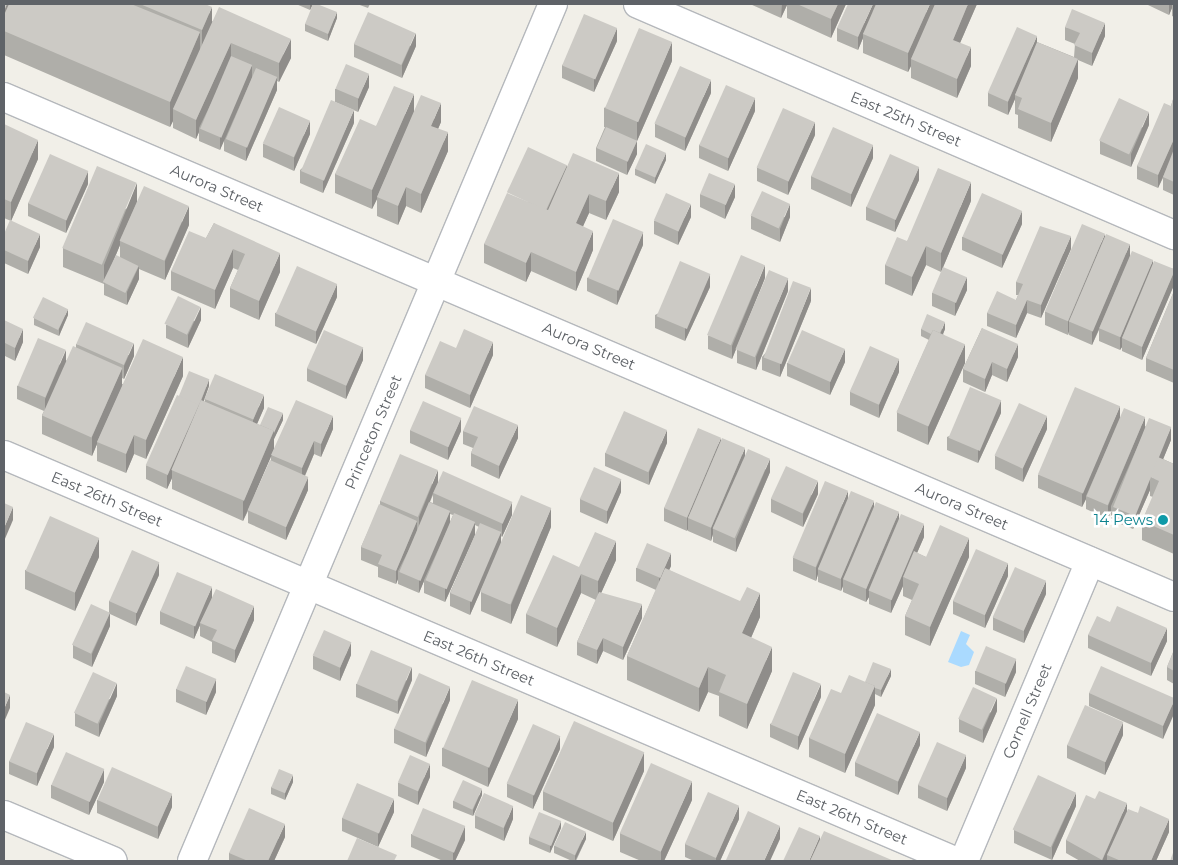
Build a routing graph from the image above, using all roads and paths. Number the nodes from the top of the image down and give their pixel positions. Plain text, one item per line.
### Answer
1 (553, 4) edge
2 (638, 4) edge
3 (4, 98) edge
4 (1174, 235) edge
5 (436, 281) junction
6 (4, 455) edge
7 (1090, 561) junction
8 (308, 585) junction
9 (1174, 597) edge
10 (4, 815) edge
11 (113, 861) edge
12 (192, 861) edge
13 (955, 861) edge
14 (964, 861) edge

1 - 5 street, Princeton Street
2 - 4 street, East 25th Street
3 - 5 street, Aurora Street
5 - 7 street, Aurora Street
5 - 8 street, Princeton Street
6 - 8 street, East 26th Street
7 - 9 street, Aurora Street
7 - 14 street, Cornell Street
8 - 12 street, Princeton Street
8 - 13 street, East 26th Street
10 - 11 street

